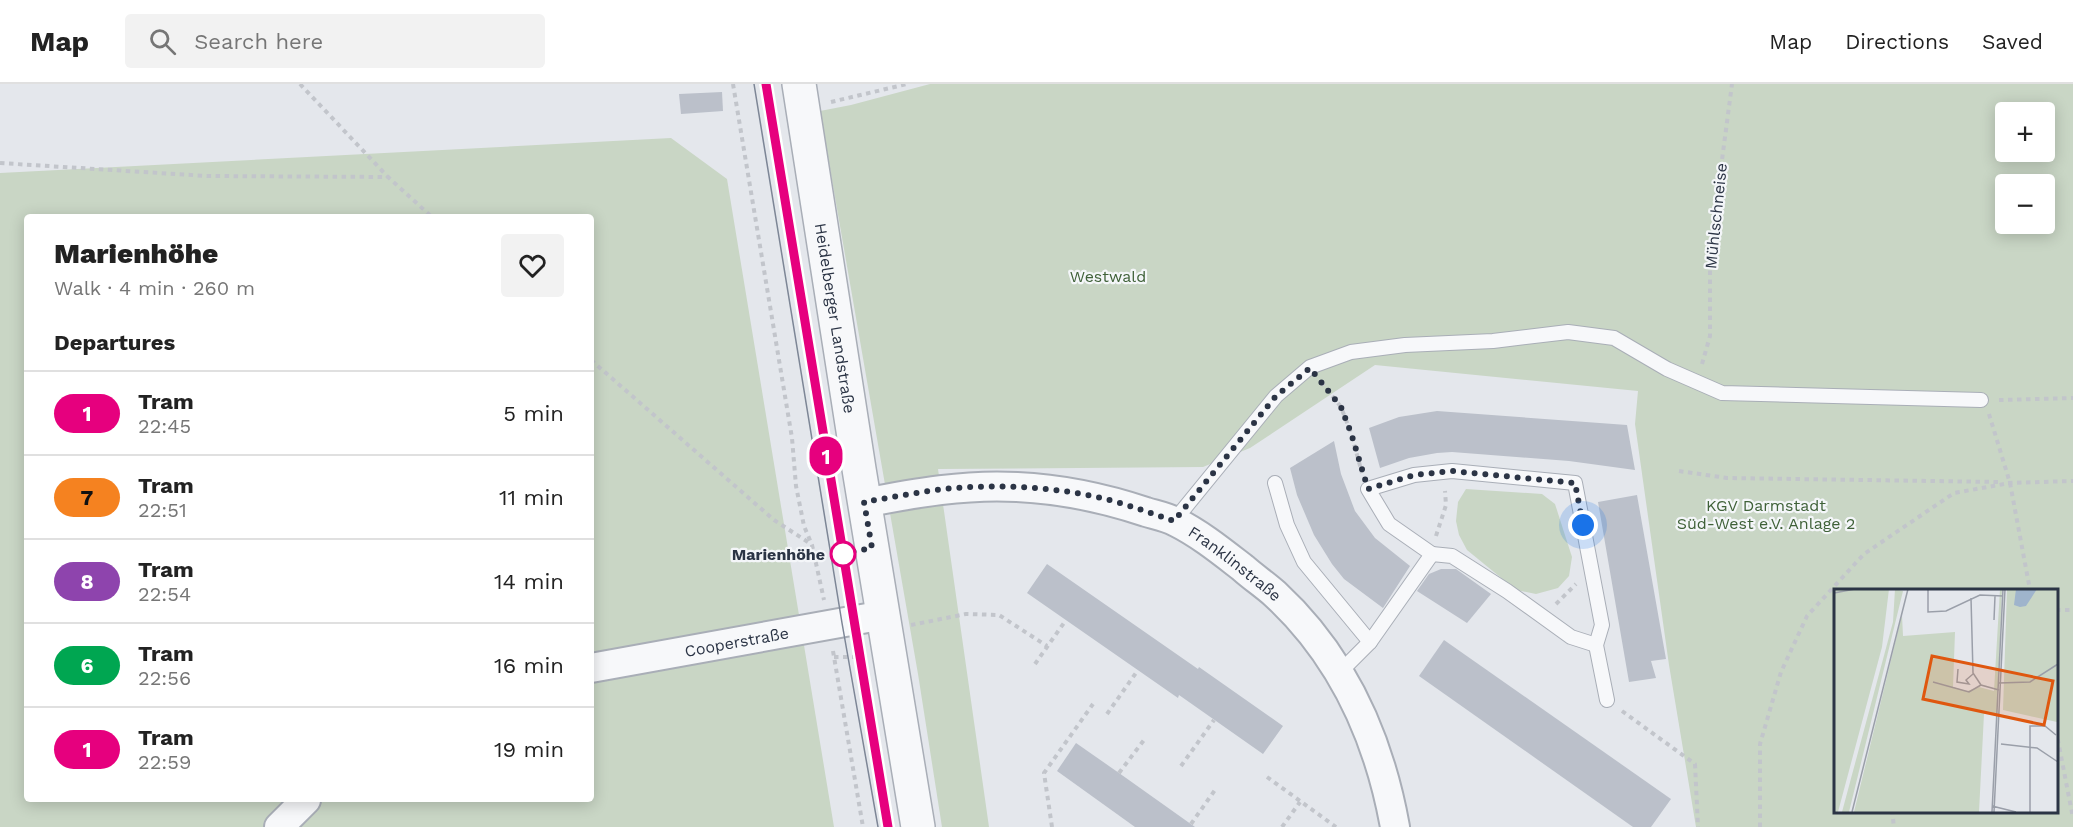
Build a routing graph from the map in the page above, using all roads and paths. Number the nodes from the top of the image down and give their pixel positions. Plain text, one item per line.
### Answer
1 (300, 84) edge
2 (733, 84) edge
3 (907, 84) edge
4 (1732, 84) edge
5 (801, 95) edge
6 (0, 163) edge
7 (388, 177) junction
8 (429, 214) edge
9 (594, 363) edge
10 (1310, 368) junction
11 (1697, 382) junction
12 (2073, 398) edge
13 (1981, 400) junction
14 (1444, 471) junction
15 (1679, 471) dead end
16 (2073, 481) edge
17 (1275, 483) dead end
18 (2010, 483) junction
19 (1368, 489) junction
20 (864, 502) junction
21 (1174, 521) junction
22 (812, 545) junction
23 (1432, 554) junction
24 (1591, 565) junction
25 (821, 586) dead end
26 (2030, 589) edge
27 (1542, 616) junction
28 (897, 620) junction
29 (1066, 620) dead end
30 (1370, 642) junction
31 (1596, 645) junction
32 (1047, 646) junction
33 (834, 657) dead end
34 (1035, 664) dead end
35 (594, 668) edge
36 (1138, 670) dead end
37 (1339, 673) junction
38 (1607, 700) joint
39 (1093, 704) dead end
40 (1107, 714) dead end
41 (1214, 720) dead end
42 (2058, 739) edge
43 (1144, 740) dead end
44 (1181, 766) dead end
45 (1119, 773) dead end
46 (1267, 777) dead end
47 (1215, 790) dead end
48 (2071, 794) edge
49 (304, 802) edge
50 (1300, 802) junction
51 (1892, 812) edge
52 (2073, 818) edge
53 (1191, 824) dead end
54 (279, 827) edge
55 (863, 827) edge
56 (918, 827) edge
57 (1052, 827) edge
58 (1282, 827) edge
59 (1336, 827) edge
60 (1395, 827) edge
61 (1698, 827) edge
62 (1760, 827) edge
63 (1894, 827) edge

1 - 7 path
2 - 22 path
3 - 5 path
4 - 11 path, Mühlschneise
5 - 20 street, Heidelberger Landstraße
6 - 7 path
7 - 8 path
9 - 22 path
10 - 11 lane
10 - 19 path
10 - 21 lane
11 - 13 lane
12 - 13 path
13 - 18 path
14 - 19 lane
14 - 23 path
14 - 24 lane
15 - 18 path
16 - 18 path
17 - 30 lane
18 - 26 path
18 - 62 path
19 - 23 lane
20 - 21 street, Franklinstraße
20 - 28 street, Heidelberger Landstraße
21 - 37 street, Franklinstraße
22 - 25 path
23 - 27 lane
23 - 30 lane
24 - 27 path
24 - 31 lane
27 - 31 lane
28 - 32 path
28 - 35 street, Cooperstraße
28 - 56 street, Heidelberger Landstraße
29 - 32 path
30 - 37 lane
31 - 38 lane
32 - 34 path
33 - 55 path
36 - 40 path
37 - 60 street, Franklinstraße
38 - 61 path
39 - 57 path
41 - 44 path
42 - 48 path
43 - 45 path
46 - 50 path
47 - 53 path
48 - 52 path
49 - 54 street
50 - 58 path
50 - 59 path
51 - 63 path

